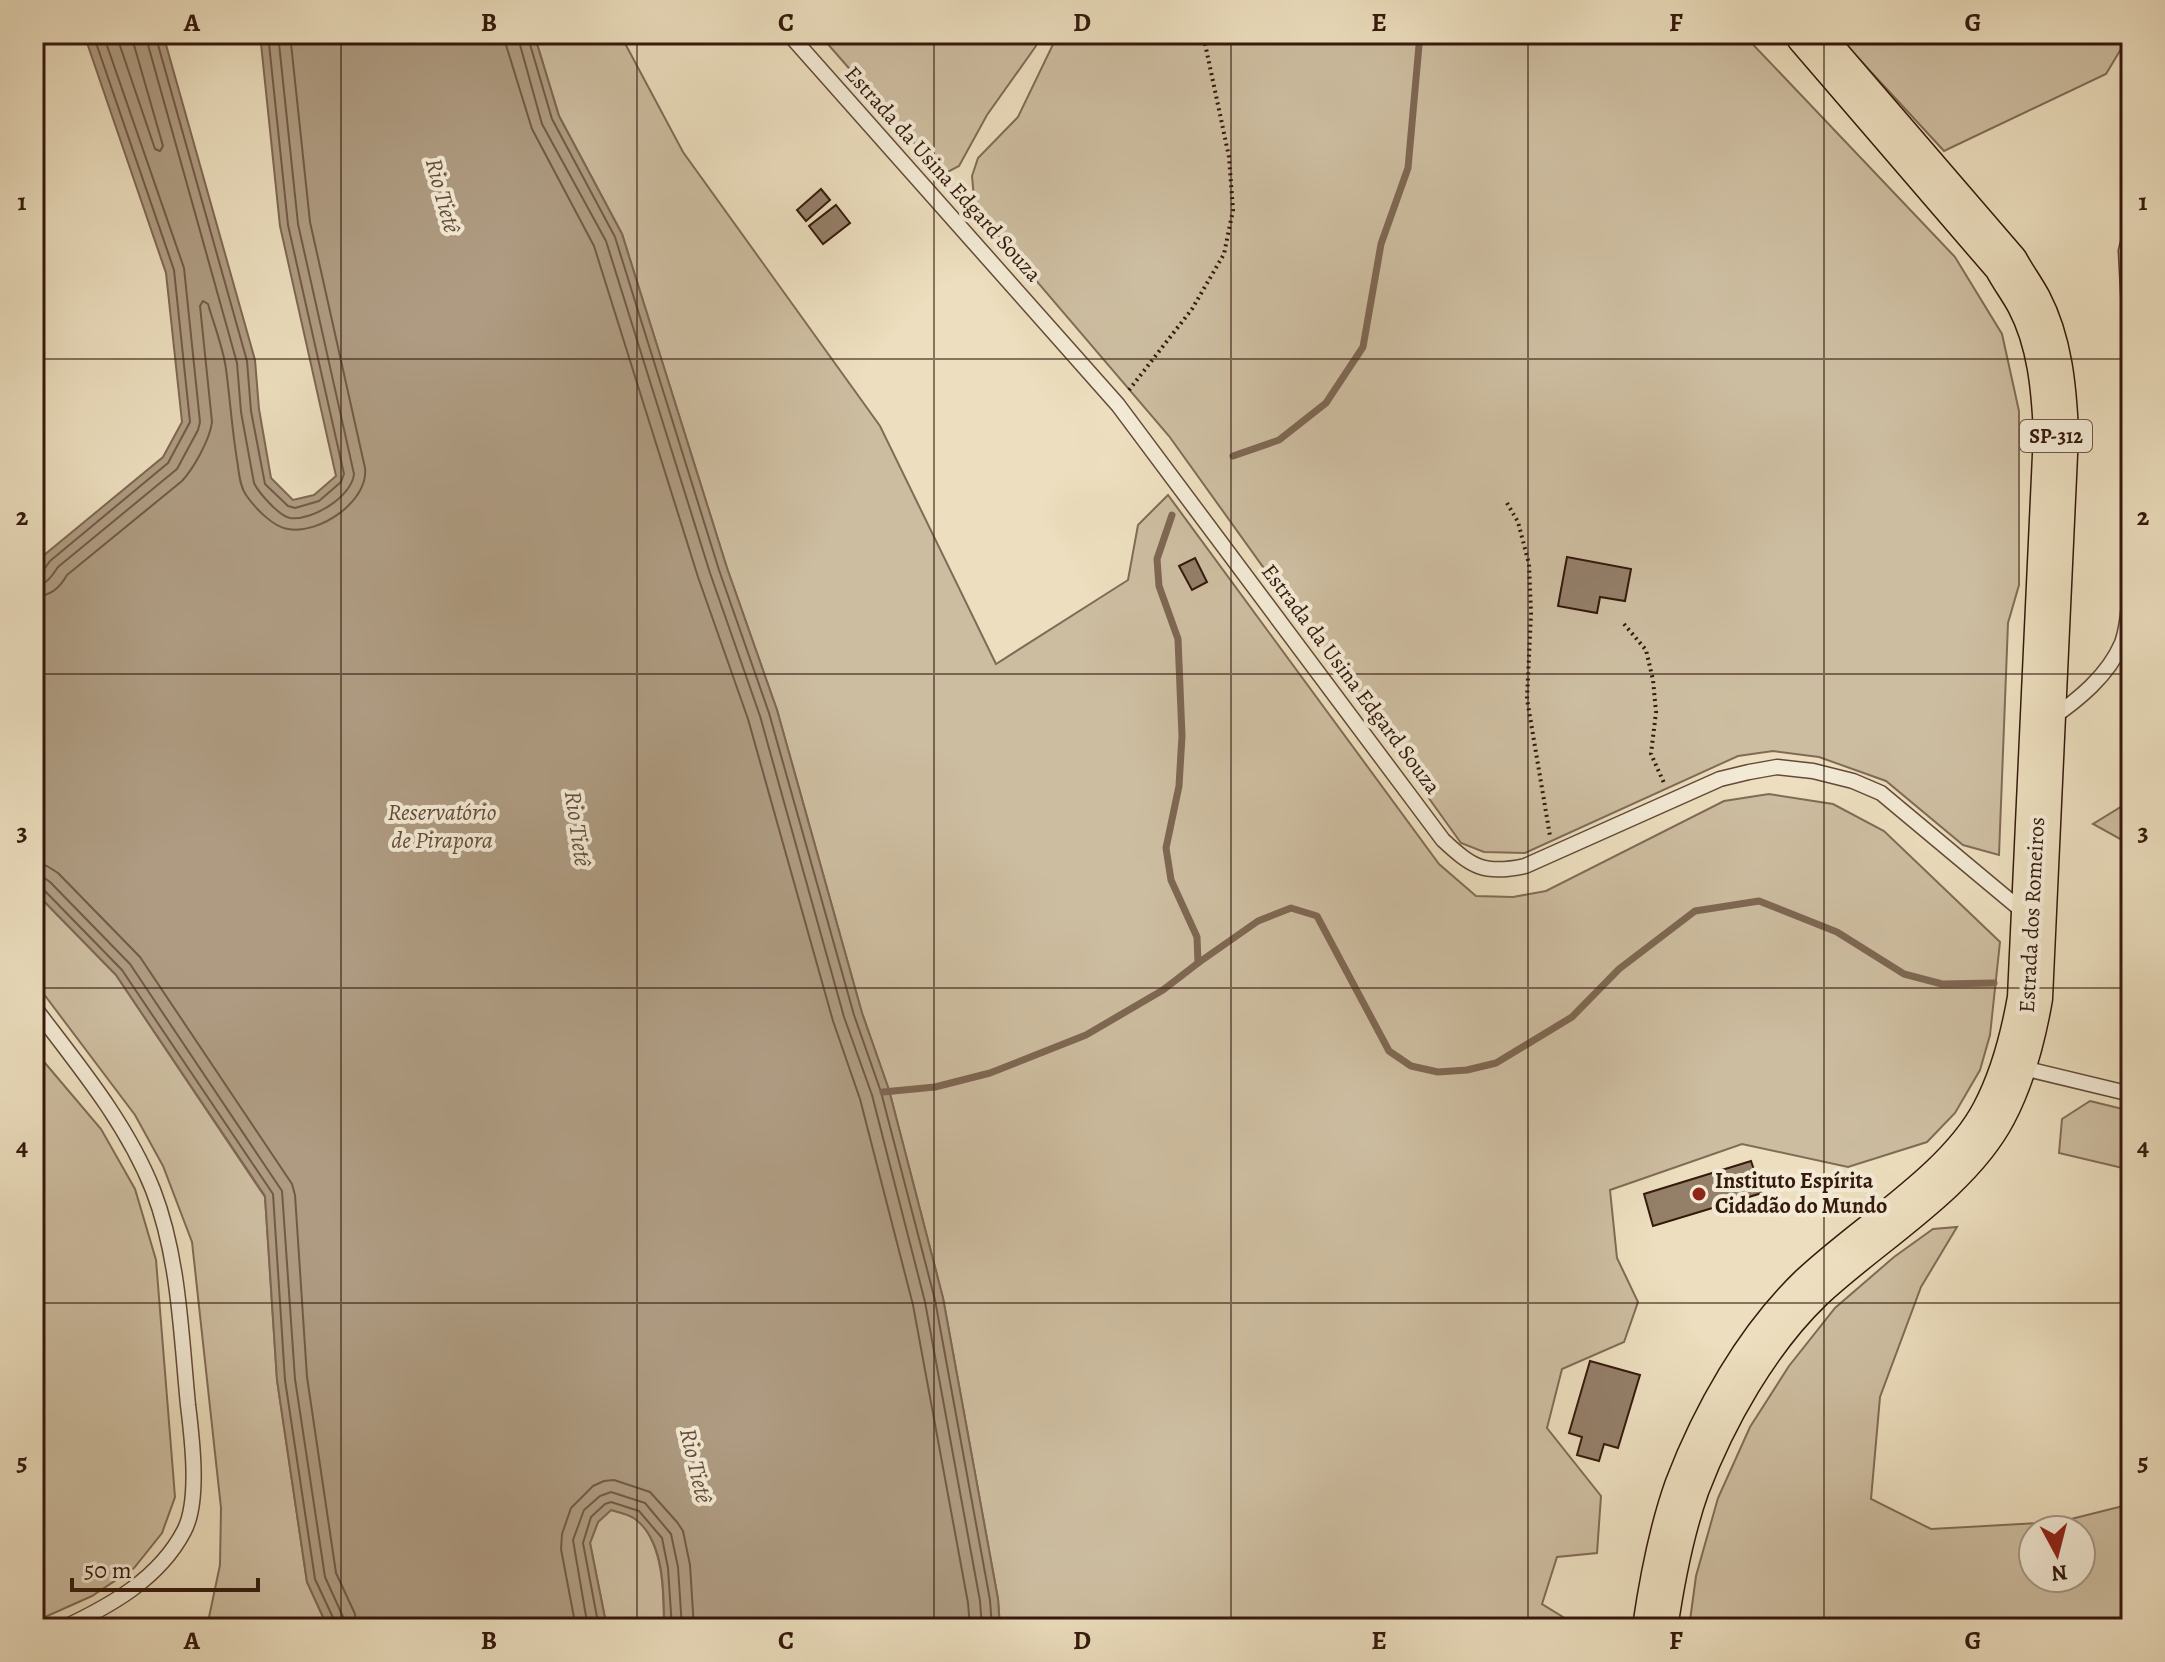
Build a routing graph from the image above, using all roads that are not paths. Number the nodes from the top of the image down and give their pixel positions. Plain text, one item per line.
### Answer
1 (789, 34) edge
2 (1774, 34) edge
3 (1808, 34) edge
4 (1952, 202) junction
5 (2131, 231) edge
6 (2131, 347) edge
7 (2131, 581) edge
8 (2043, 724) junction
9 (2034, 920) junction
10 (34, 1007) edge
11 (2015, 1065) junction
12 (2131, 1094) edge
13 (63, 1628) edge
14 (1655, 1628) edge

1 - 9 lane, Estrada da Usina Edgard Souza
2 - 4 main road, Estrada dos Romeiros / SP-312
3 - 4 main road, Estrada dos Romeiros / SP-312
4 - 8 main road, Estrada dos Romeiros / SP-312
5 - 6 lane
7 - 8 lane
8 - 9 main road, Estrada dos Romeiros / SP-312
9 - 11 main road, Estrada dos Romeiros / SP-312
10 - 13 lane
11 - 12 lane
11 - 14 main road, Estrada dos Romeiros / SP-312

